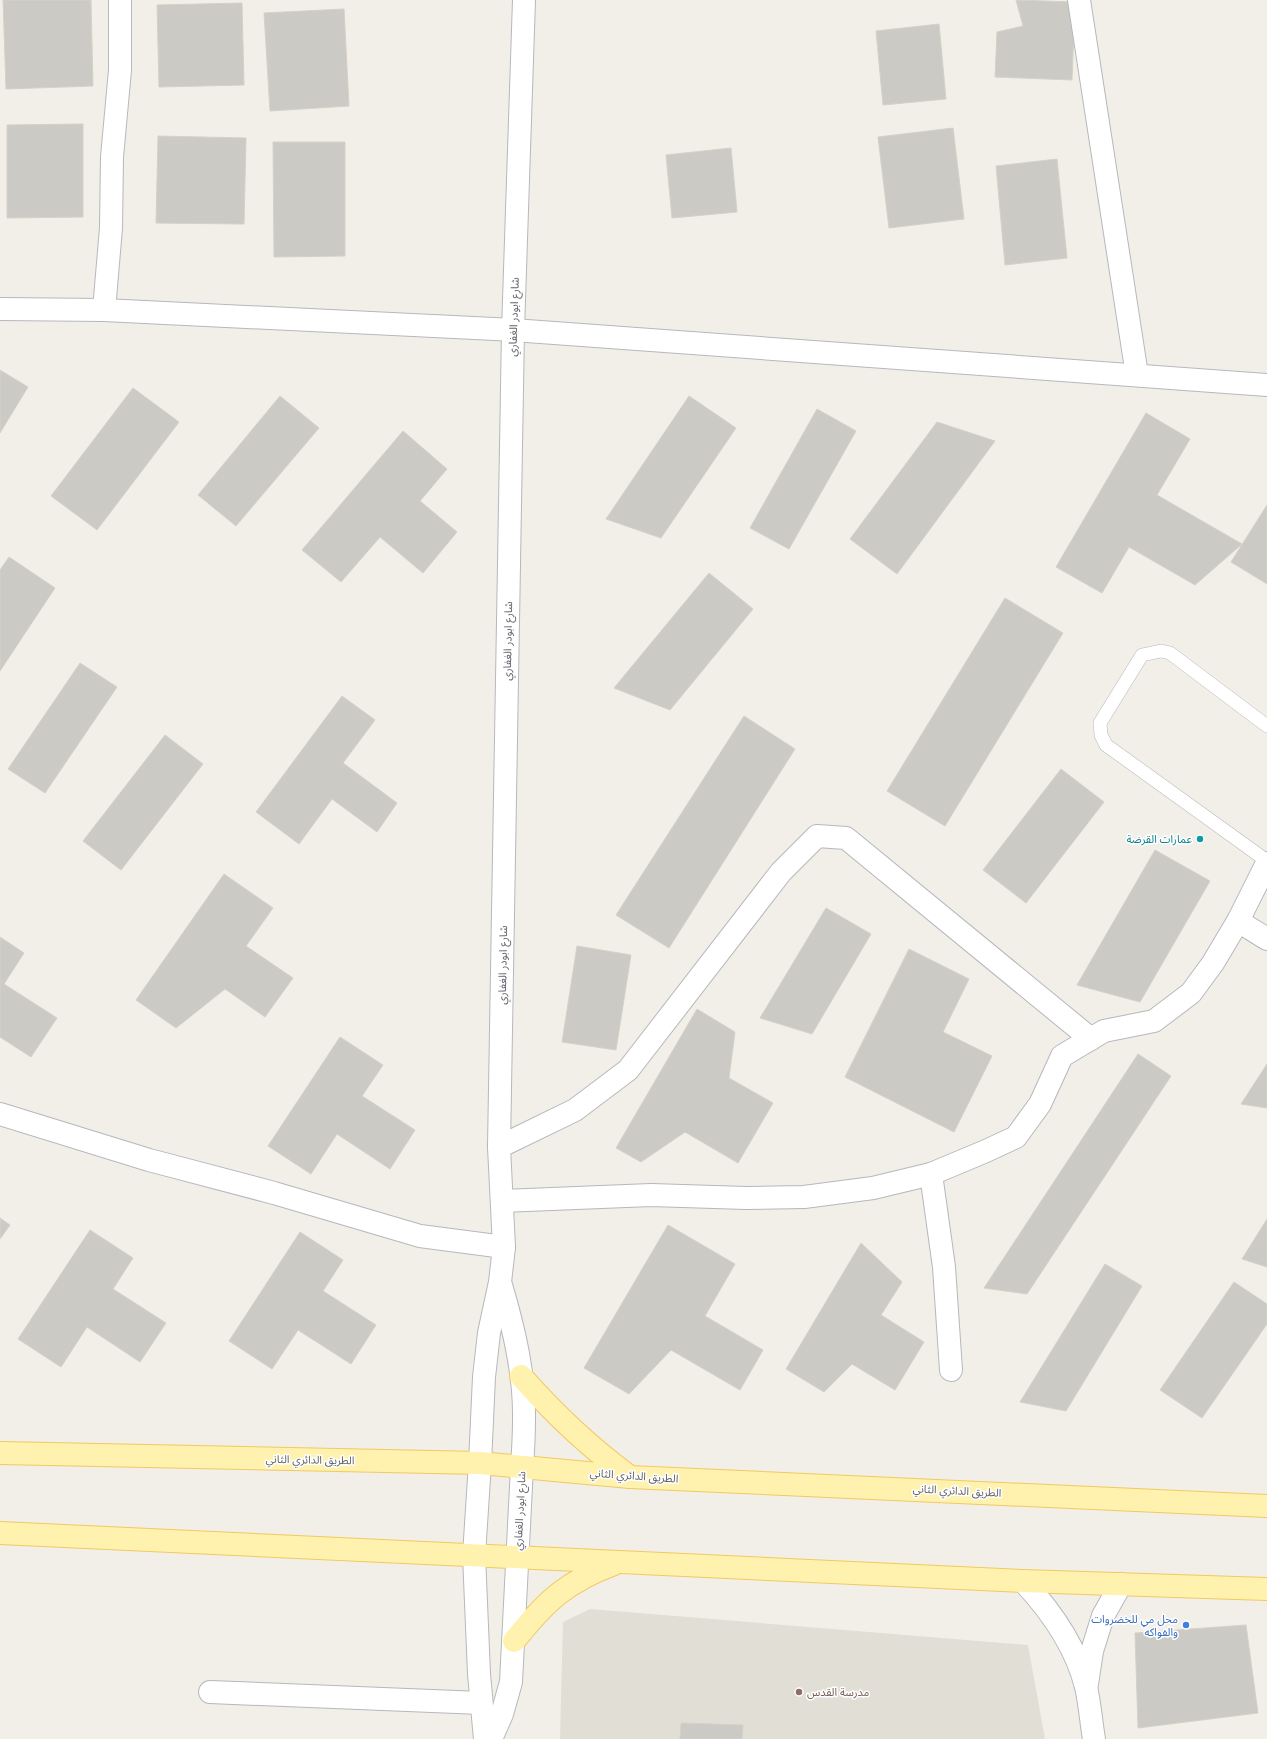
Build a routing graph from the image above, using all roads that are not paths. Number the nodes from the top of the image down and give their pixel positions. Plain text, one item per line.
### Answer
1 (120, 0) edge
2 (524, 0) edge
3 (1078, 0) edge
4 (0, 309) edge
5 (104, 310) junction
6 (513, 330) junction
7 (1137, 375) junction
8 (1267, 385) edge
9 (1267, 726) edge
10 (1267, 862) edge
11 (1238, 921) junction
12 (1267, 939) edge
13 (1090, 1039) junction
14 (0, 1114) edge
15 (500, 1147) junction
16 (931, 1174) junction
17 (503, 1201) junction
18 (504, 1247) junction
19 (500, 1282) junction
20 (951, 1370) dead end
21 (520, 1376) junction
22 (0, 1453) edge
23 (480, 1463) junction
24 (522, 1467) junction
25 (630, 1477) junction
26 (1267, 1506) edge
27 (0, 1533) edge
28 (474, 1555) junction
29 (517, 1556) junction
30 (622, 1561) junction
31 (1022, 1581) junction
32 (1121, 1584) junction
33 (1267, 1589) edge
34 (514, 1641) junction
35 (1086, 1687) junction
36 (210, 1692) dead end
37 (482, 1703) junction
38 (485, 1739) edge
39 (491, 1739) edge
40 (1094, 1739) edge

1 - 5 street
2 - 6 street, شارع ابودر الغفاري
3 - 7 street
4 - 5 street
5 - 6 street
6 - 7 street
6 - 15 street, شارع ابودر الغفاري
7 - 8 street
9 - 10 lane
10 - 11 street
11 - 12 street
11 - 13 street
13 - 15 street
13 - 16 street
14 - 18 street
15 - 17 street, شارع ابودر الغفاري
16 - 17 street
16 - 20 street
17 - 18 street, شارع ابودر الغفاري
18 - 19 street, شارع ابودر الغفاري
19 - 21 street, شارع ابودر الغفاري
19 - 23 street, شارع ابودر الغفاري
21 - 24 street, شارع ابودر الغفاري
21 - 25 main road
22 - 23 main road, الطريق الدائري الثاني
23 - 24 main road, الطريق الدائري الثاني
23 - 28 street, شارع ابودر الغفاري
24 - 25 main road, الطريق الدائري الثاني
24 - 29 street, شارع ابودر الغفاري
25 - 26 main road, الطريق الدائري الثاني
27 - 28 main road
28 - 29 main road
28 - 37 street, شارع ابودر الغفاري
29 - 30 main road
29 - 34 street, شارع ابودر الغفاري
30 - 31 main road
30 - 34 main road
31 - 32 main road
31 - 35 street
32 - 33 main road
32 - 35 street
34 - 39 street, شارع ابودر الغفاري
35 - 40 street
36 - 37 street
37 - 38 street, شارع ابودر الغفاري

